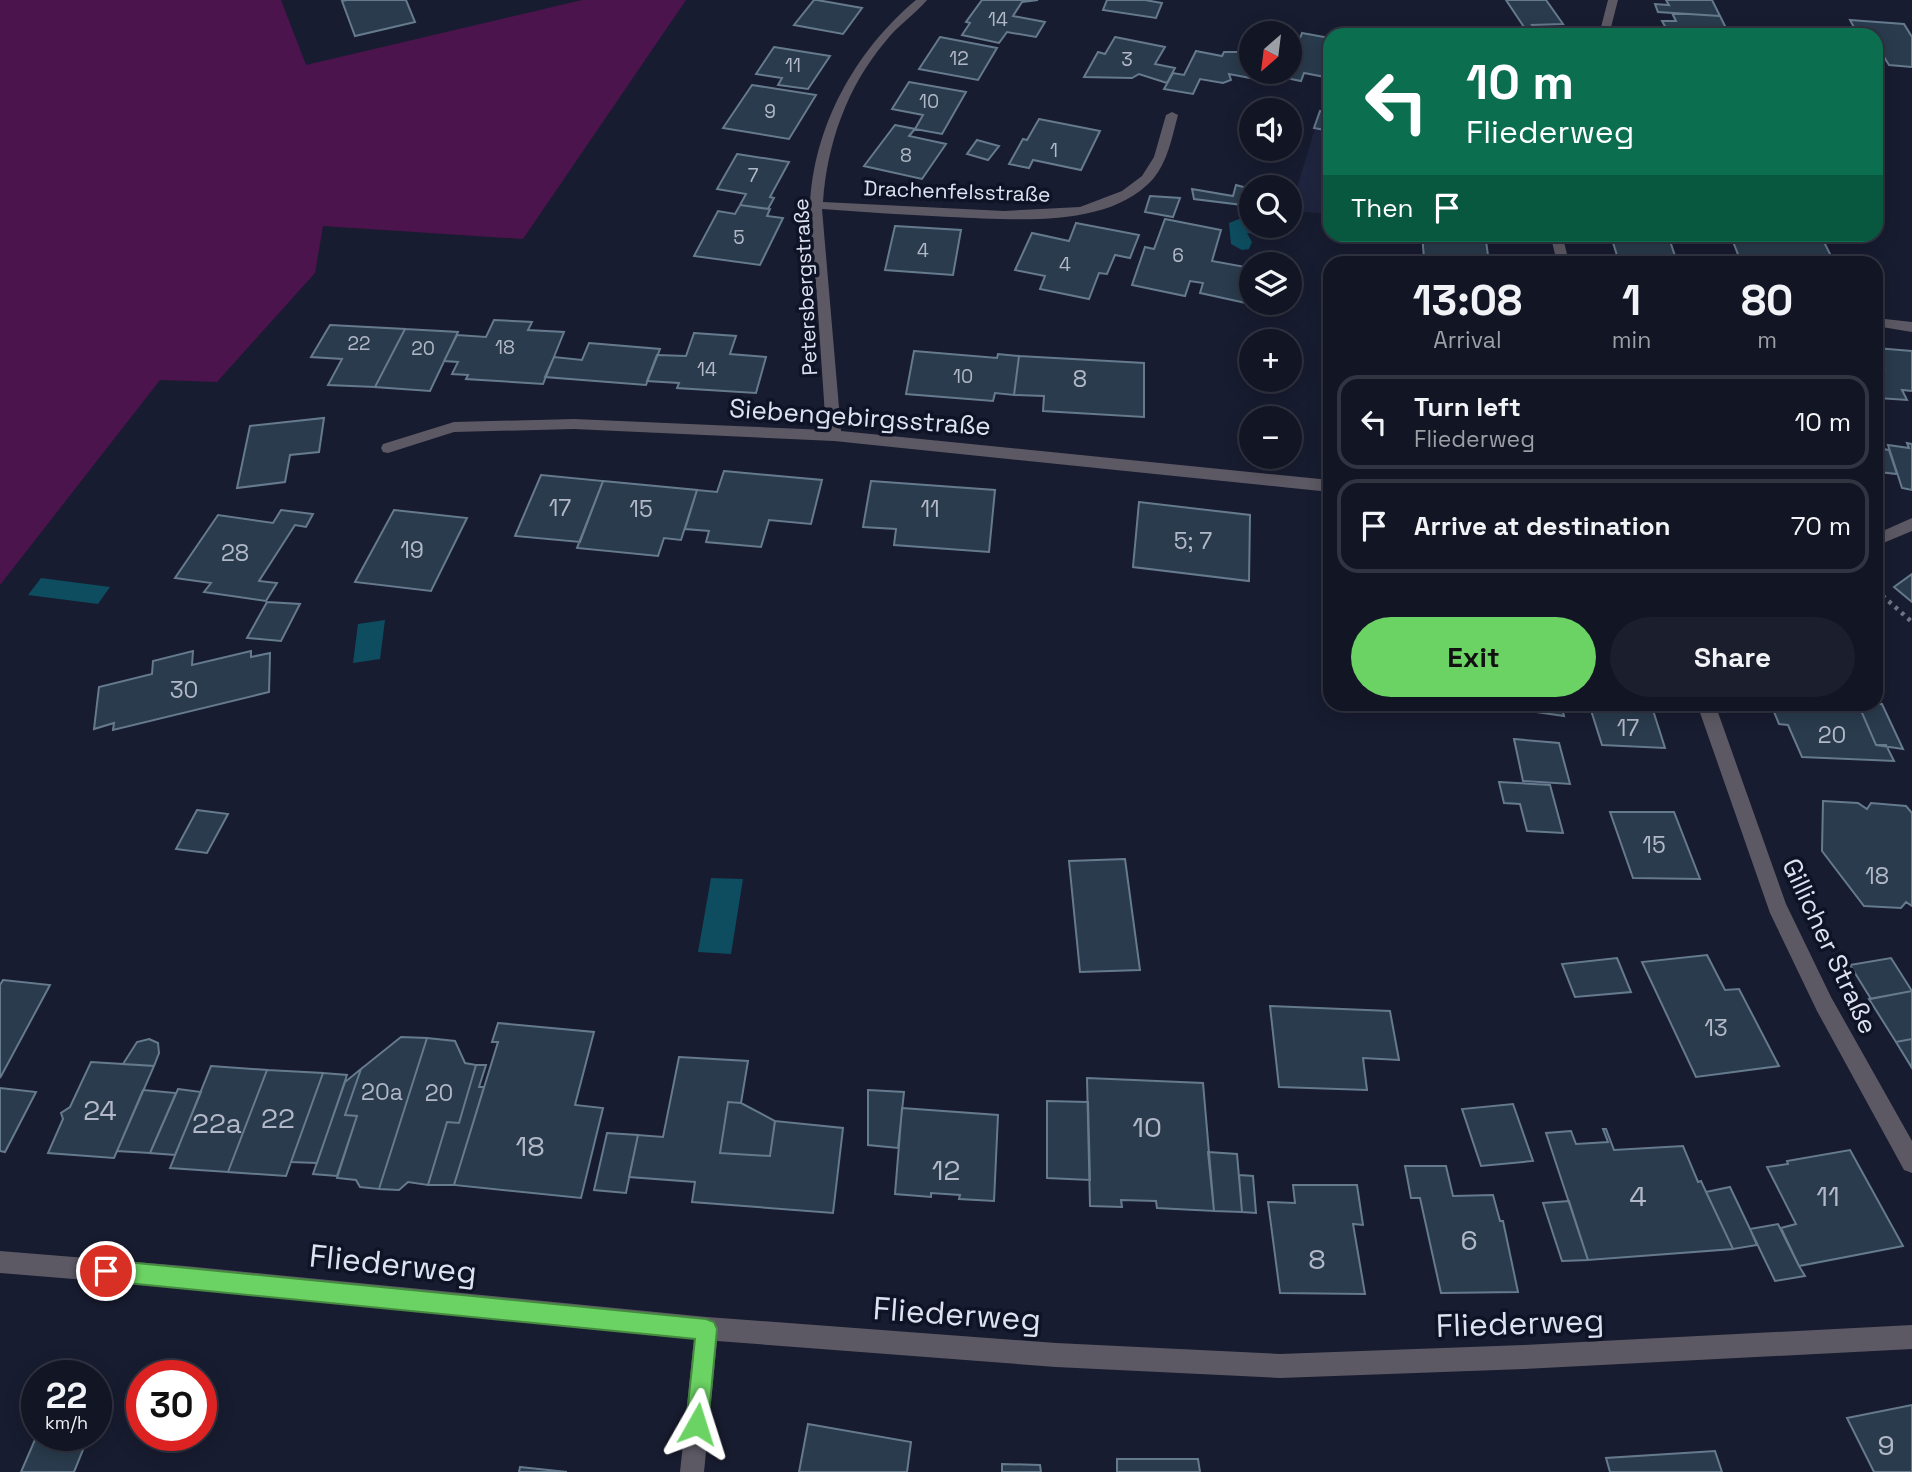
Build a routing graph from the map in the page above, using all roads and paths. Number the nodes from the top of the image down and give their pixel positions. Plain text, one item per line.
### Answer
1 (922, 0) edge
2 (1613, 0) edge
3 (1606, 28) edge
4 (1172, 115) dead end
5 (816, 205) junction
6 (1883, 323) edge
7 (1912, 327) edge
8 (834, 436) junction
9 (388, 448) dead end
10 (1323, 485) edge
11 (1912, 524) edge
12 (1883, 539) edge
13 (1883, 596) edge
14 (1912, 622) edge
15 (1708, 711) edge
16 (1912, 1161) edge
17 (0, 1262) edge
18 (706, 1329) junction
19 (1912, 1337) edge
20 (692, 1472) edge

1 - 5 street, Petersbergstraße
2 - 3 street
4 - 5 street, Drachenfelsstraße
5 - 8 street, Petersbergstraße
6 - 7 street
8 - 9 street, Siebengebirgsstraße
8 - 10 street, Siebengebirgsstraße
11 - 12 street
13 - 14 path
15 - 16 street, Gillicher Straße
17 - 18 street, Fliederweg
18 - 19 street, Fliederweg
18 - 20 street

